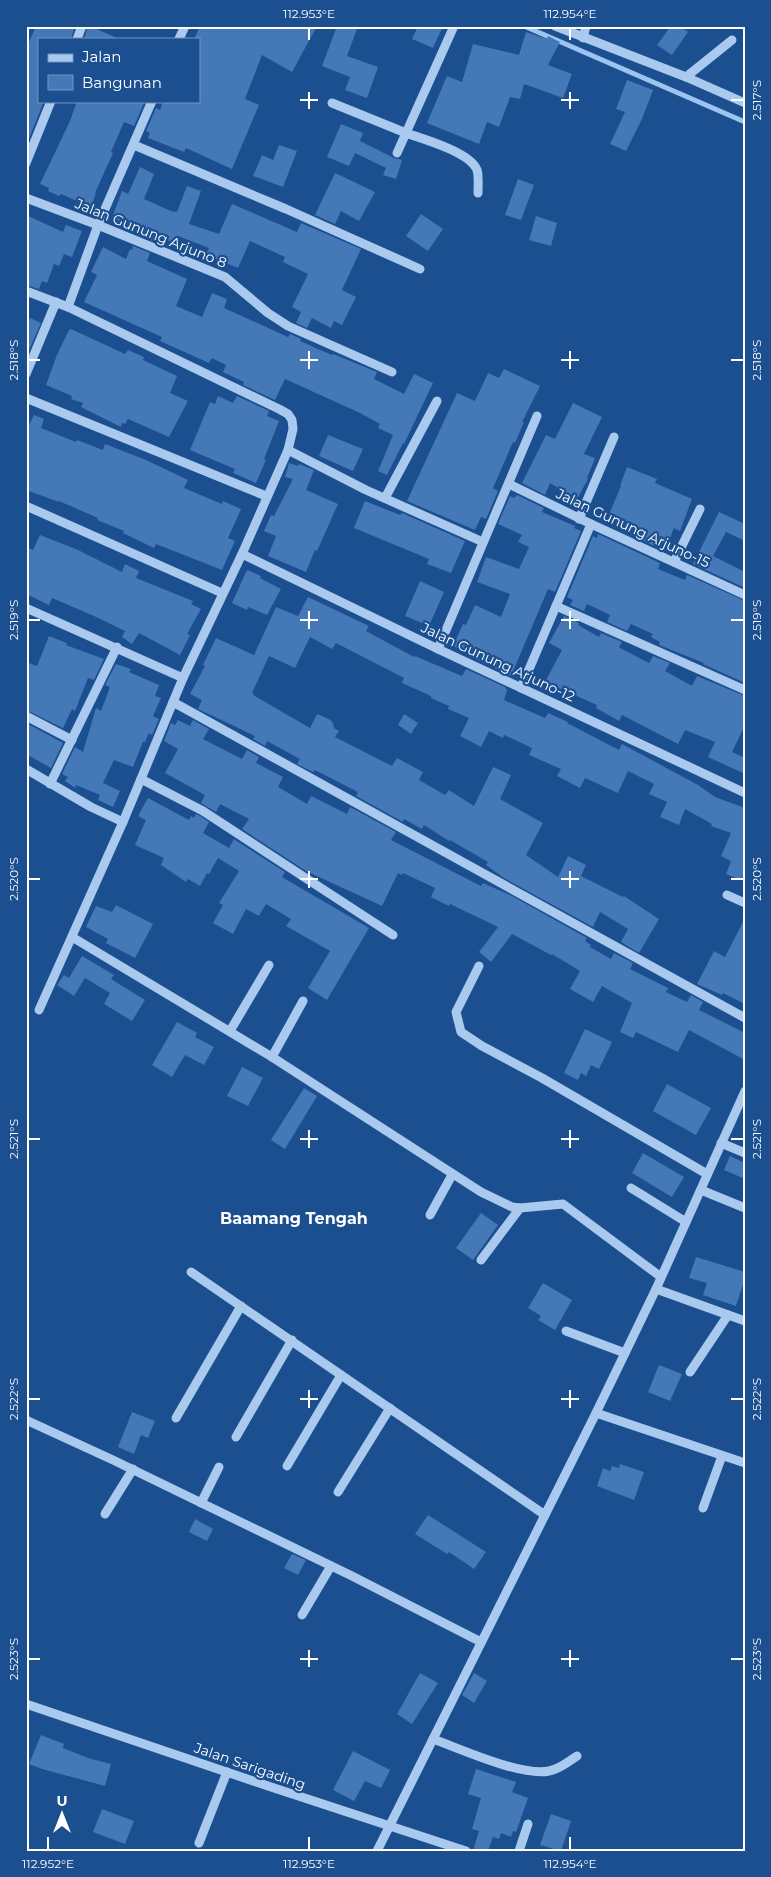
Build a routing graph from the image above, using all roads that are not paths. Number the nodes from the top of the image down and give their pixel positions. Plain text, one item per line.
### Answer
1 (82, 26) edge
2 (186, 26) edge
3 (454, 26) edge
4 (555, 26) edge
5 (586, 26) edge
6 (77, 38) edge
7 (180, 38) edge
8 (583, 38) junction
9 (732, 40) dead end
10 (686, 77) junction
11 (51, 102) edge
12 (152, 102) edge
13 (332, 103) dead end
14 (745, 103) edge
15 (406, 133) junction
16 (134, 145) junction
17 (396, 153) dead end
18 (26, 163) edge
19 (478, 193) dead end
20 (26, 198) edge
21 (98, 225) junction
22 (420, 269) dead end
23 (26, 291) edge
24 (56, 302) junction
25 (68, 307) junction
26 (392, 372) dead end
27 (26, 374) edge
28 (27, 401) edge
29 (437, 401) dead end
30 (537, 416) dead end
31 (614, 437) dead end
32 (288, 450) junction
33 (509, 484) junction
34 (266, 496) junction
35 (385, 498) junction
36 (26, 506) edge
37 (700, 509) dead end
38 (579, 519) junction
39 (591, 524) junction
40 (483, 542) junction
41 (242, 554) junction
42 (674, 562) junction
43 (222, 592) junction
44 (745, 595) edge
45 (556, 606) junction
46 (27, 610) edge
47 (117, 647) junction
48 (438, 649) junction
49 (183, 678) junction
50 (521, 688) junction
51 (745, 690) edge
52 (173, 702) junction
53 (26, 716) edge
54 (72, 740) junction
55 (26, 769) edge
56 (141, 780) junction
57 (50, 784) junction
58 (745, 792) edge
59 (123, 822) junction
60 (727, 895) dead end
61 (745, 904) edge
62 (393, 935) dead end
63 (72, 937) junction
64 (269, 965) dead end
65 (479, 966) dead end
66 (303, 1001) dead end
67 (39, 1010) dead end
68 (745, 1018) edge
69 (230, 1031) junction
70 (272, 1057) junction
71 (745, 1091) edge
72 (722, 1143) junction
73 (745, 1153) edge
74 (707, 1174) junction
75 (452, 1175) junction
76 (631, 1188) dead end
77 (701, 1190) junction
78 (520, 1208) junction
79 (745, 1208) edge
80 (430, 1215) dead end
81 (686, 1222) junction
82 (481, 1260) dead end
83 (191, 1272) dead end
84 (661, 1276) junction
85 (656, 1289) junction
86 (241, 1306) junction
87 (728, 1316) junction
88 (745, 1322) edge
89 (566, 1331) dead end
90 (292, 1340) junction
91 (625, 1353) junction
92 (690, 1372) dead end
93 (342, 1375) junction
94 (390, 1408) junction
95 (596, 1413) junction
96 (176, 1418) dead end
97 (26, 1420) edge
98 (236, 1437) dead end
99 (722, 1456) junction
100 (745, 1463) edge
101 (287, 1466) dead end
102 (219, 1467) dead end
103 (133, 1470) junction
104 (338, 1492) dead end
105 (202, 1503) junction
106 (703, 1508) dead end
107 (104, 1514) dead end
108 (545, 1515) junction
109 (331, 1566) junction
110 (302, 1615) dead end
111 (482, 1642) junction
112 (26, 1704) edge
113 (433, 1738) junction
114 (577, 1756) dead end
115 (227, 1772) junction
116 (528, 1824) dead end
117 (390, 1826) junction
118 (199, 1843) dead end
119 (377, 1851) edge
120 (466, 1851) edge
121 (519, 1851) edge

1 - 6 street
2 - 7 street
3 - 15 street
4 - 8 street
5 - 8 street
8 - 10 street
9 - 10 street
10 - 14 street
11 - 18 street
12 - 16 street
13 - 15 street
15 - 17 street
15 - 19 street
16 - 21 street
16 - 22 street
20 - 21 street, Jalan Gunung Arjuno 8
21 - 25 street
21 - 26 street, Jalan Gunung Arjuno 8
23 - 24 street
24 - 25 street
24 - 27 street
25 - 32 street
28 - 34 street
29 - 35 street
30 - 33 street
31 - 38 street
32 - 34 street
32 - 35 street
33 - 38 street, Jalan Gunung Arjuno-15
33 - 40 street
34 - 41 street
35 - 40 street
36 - 43 street
37 - 42 street
38 - 39 street, Jalan Gunung Arjuno-15
39 - 42 street, Jalan Gunung Arjuno-15
39 - 45 street
40 - 48 street
41 - 43 street
41 - 48 street, Jalan Gunung Arjuno-12
42 - 44 street, Jalan Gunung Arjuno-15
43 - 49 street
45 - 50 street
45 - 51 street
46 - 47 street
47 - 49 street
47 - 54 street
48 - 50 street, Jalan Gunung Arjuno-12
49 - 52 street
50 - 58 street, Jalan Gunung Arjuno-12
52 - 56 street
52 - 68 street
53 - 54 street
54 - 57 street
55 - 57 street
56 - 59 street
56 - 62 street
57 - 59 street
59 - 63 street
60 - 61 street
63 - 67 street
63 - 69 street
64 - 69 street
65 - 74 street
66 - 70 street
69 - 70 street
70 - 75 street
71 - 72 street
72 - 73 street
72 - 74 street
74 - 77 street
75 - 78 street
75 - 80 street
76 - 81 street
77 - 79 street
77 - 81 street
78 - 82 street
78 - 84 street
81 - 84 street
83 - 86 street
84 - 85 street
85 - 87 street
85 - 91 street
86 - 90 street
86 - 96 street
87 - 88 street
87 - 92 street
89 - 91 street
90 - 93 street
90 - 98 street
91 - 95 street
93 - 94 street
93 - 101 street
94 - 104 street
94 - 108 street
95 - 99 street
95 - 108 street
97 - 103 street
99 - 100 street
99 - 106 street
102 - 105 street
103 - 105 street
103 - 107 street
105 - 109 street
108 - 111 street
109 - 110 street
109 - 111 street
111 - 113 street
112 - 115 street, Jalan Sarigading
113 - 114 street
113 - 117 street
115 - 117 street, Jalan Sarigading
115 - 118 street
116 - 121 street
117 - 119 street
117 - 120 street, Jalan Sarigading

